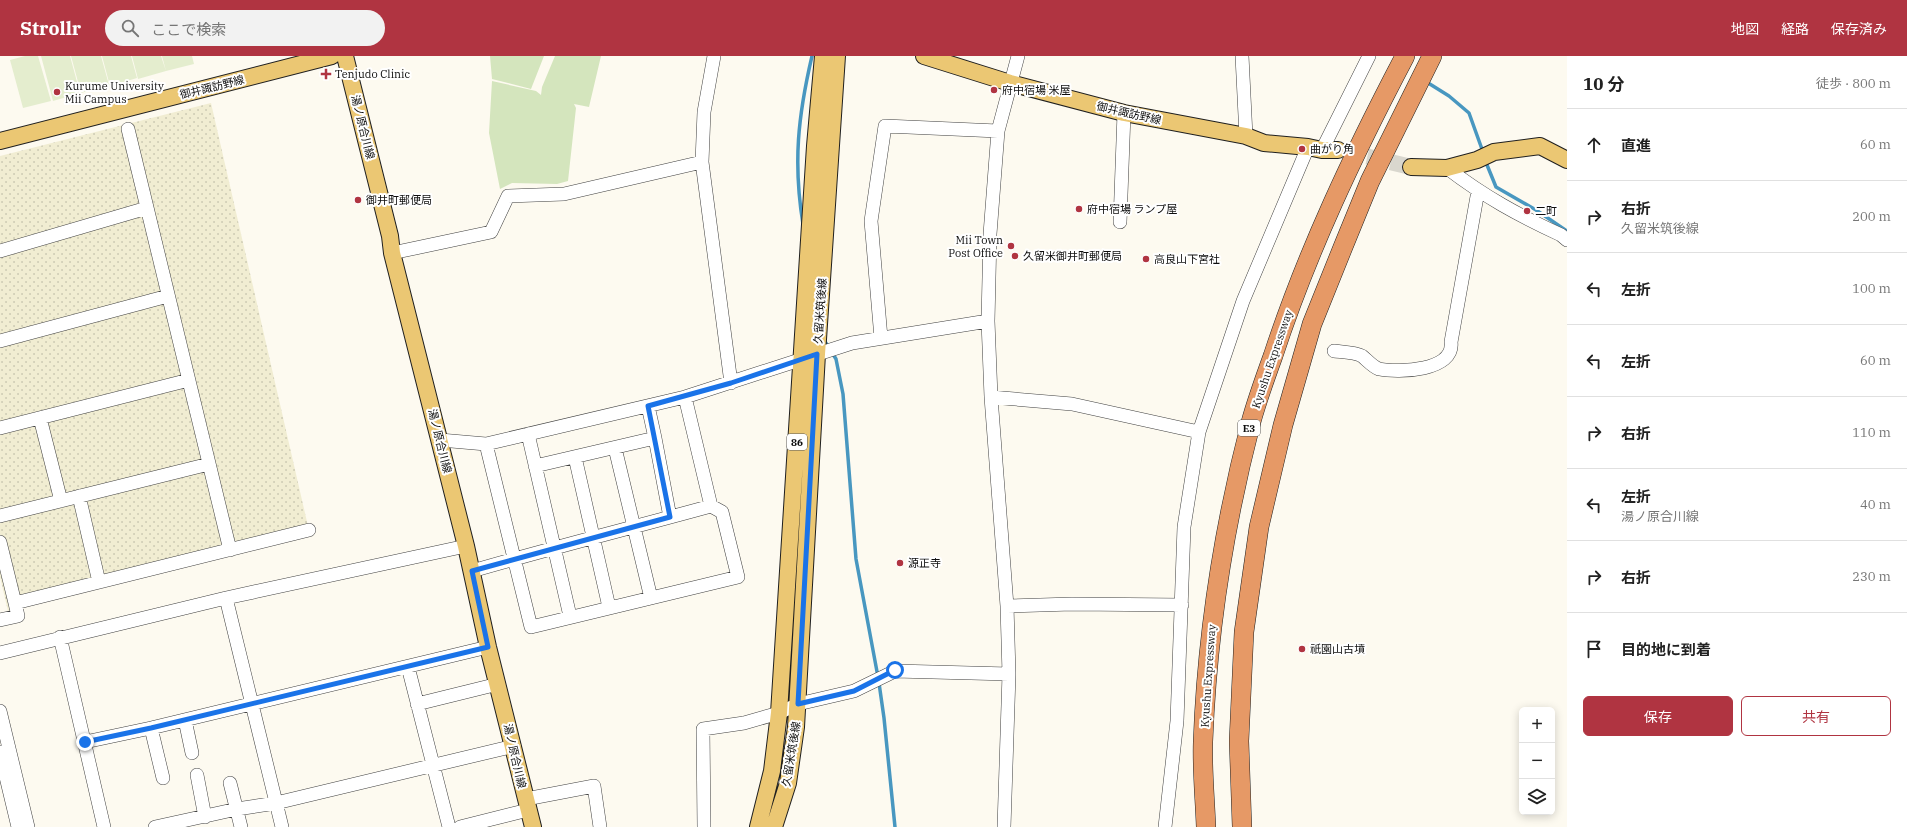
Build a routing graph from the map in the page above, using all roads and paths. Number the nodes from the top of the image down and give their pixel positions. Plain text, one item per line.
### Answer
1 (332, 56) edge
2 (345, 56) edge
3 (714, 56) edge
4 (823, 56) edge
5 (837, 56) edge
6 (924, 56) edge
7 (1018, 56) edge
8 (1242, 56) edge
9 (1369, 56) edge
10 (1405, 56) edge
11 (1432, 56) edge
12 (1010, 83) junction
13 (1124, 113) junction
14 (128, 129) dead end
15 (998, 131) junction
16 (1246, 136) junction
17 (0, 142) edge
18 (1323, 149) junction
19 (1567, 160) edge
20 (702, 162) junction
21 (1411, 167) tunnel mouth
22 (1447, 168) junction
23 (1478, 191) junction
24 (147, 208) junction
25 (1120, 222) dead end
26 (1567, 240) edge
27 (0, 251) edge
28 (392, 253) junction
29 (168, 296) junction
30 (988, 321) junction
31 (881, 338) junction
32 (0, 341) edge
33 (1334, 351) dead end
34 (810, 356) junction
35 (189, 380) junction
36 (731, 383) junction
37 (991, 396) junction
38 (685, 397) junction
39 (648, 406) junction
40 (40, 418) junction
41 (0, 428) edge
42 (1199, 432) junction
43 (528, 434) junction
44 (655, 438) junction
45 (440, 440) junction
46 (486, 444) junction
47 (615, 448) junction
48 (575, 457) junction
49 (209, 464) junction
50 (535, 466) junction
51 (79, 496) junction
52 (62, 501) junction
53 (711, 506) junction
54 (0, 516) edge
55 (670, 517) junction
56 (634, 526) junction
57 (309, 530) dead end
58 (593, 538) junction
59 (0, 542) edge
60 (466, 546) junction
61 (554, 548) junction
62 (230, 550) junction
63 (514, 559) junction
64 (472, 571) junction
65 (99, 582) junction
66 (226, 598) junction
67 (651, 598) junction
68 (15, 603) junction
69 (1182, 605) junction
70 (1007, 606) junction
71 (609, 607) junction
72 (570, 616) junction
73 (0, 620) edge
74 (60, 637) junction
75 (488, 647) junction
76 (0, 653) edge
77 (408, 667) junction
78 (1009, 674) junction
79 (498, 684) junction
80 (251, 704) junction
81 (417, 704) junction
82 (798, 704) junction
83 (0, 711) edge
84 (779, 713) junction
85 (185, 720) junction
86 (151, 728) junction
87 (85, 742) junction
88 (514, 746) junction
89 (0, 752) edge
90 (192, 753) dead end
91 (432, 766) junction
92 (197, 775) dead end
93 (163, 778) dead end
94 (230, 783) dead end
95 (276, 804) junction
96 (527, 805) junction
97 (237, 810) junction
98 (206, 817) junction
99 (18, 827) edge
100 (28, 827) edge
101 (104, 827) edge
102 (156, 827) edge
103 (241, 827) edge
104 (282, 827) edge
105 (449, 827) edge
106 (460, 827) edge
107 (533, 827) edge
108 (600, 827) edge
109 (704, 827) edge
110 (758, 827) edge
111 (774, 827) edge
112 (1004, 827) edge
113 (1165, 827) edge
114 (1206, 827) edge
115 (1242, 827) edge

1 - 17 main road, 御井諏訪野線
2 - 28 main road, 湯ノ原合川線
3 - 20 street
4 - 34 main road, 久留米筑後線 / 86
5 - 34 main road, 久留米筑後線 / 86
6 - 12 main road, 御井諏訪野線
7 - 12 street
8 - 16 street
9 - 18 street
10 - 114 highway, Kyushu Expressway / E3
11 - 115 highway
12 - 13 main road, 御井諏訪野線
12 - 15 street
13 - 16 main road, 御井諏訪野線
13 - 25 street
14 - 24 street
15 - 30 street
15 - 31 street
16 - 18 main road, 御井諏訪野線
18 - 42 street
19 - 22 main road
20 - 28 street
20 - 36 street
21 - 22 main road
22 - 23 street
23 - 26 street
23 - 33 street
24 - 27 street
24 - 29 street
28 - 45 main road, 湯ノ原合川線
29 - 32 street
29 - 35 street
30 - 31 street
30 - 37 street
31 - 34 street
34 - 36 street
34 - 82 main road, 久留米筑後線 / 86
34 - 84 main road, 久留米筑後線 / 86
35 - 40 street
35 - 49 street
36 - 38 street
37 - 42 street
37 - 70 street
38 - 39 street
38 - 53 street
39 - 43 street
39 - 44 street
40 - 41 street
40 - 52 street
42 - 69 street
43 - 46 street
43 - 50 street
44 - 47 street
44 - 55 street
45 - 46 street
45 - 60 main road, 湯ノ原合川線
46 - 63 street
47 - 48 street
47 - 56 street
48 - 50 street
48 - 58 street
49 - 51 street
49 - 62 street
50 - 61 street
51 - 52 street
51 - 65 street
52 - 54 street
53 - 55 street
53 - 67 street
55 - 56 street
56 - 58 street
56 - 67 street
57 - 62 street
58 - 61 street
58 - 71 street
59 - 68 street
60 - 64 main road, 湯ノ原合川線
60 - 66 street
61 - 63 street
61 - 72 street
62 - 65 street
63 - 64 street
63 - 72 street
64 - 75 main road, 湯ノ原合川線
65 - 68 street
66 - 74 street
66 - 80 street
67 - 71 street
68 - 73 street
69 - 70 street
69 - 113 street
70 - 78 street
71 - 72 street
74 - 76 street
74 - 87 street
75 - 77 street
75 - 79 main road, 湯ノ原合川線
77 - 80 street
77 - 81 street
78 - 82 street
78 - 112 street
79 - 81 street
79 - 88 main road, 湯ノ原合川線
80 - 85 street
80 - 95 street
81 - 91 street
82 - 84 street
82 - 111 main road, 久留米筑後線 / 86
83 - 100 street
84 - 109 street
84 - 110 main road, 久留米筑後線 / 86
85 - 86 street
85 - 90 street
86 - 87 street
86 - 93 street
87 - 101 street
88 - 91 street
88 - 96 main road, 湯ノ原合川線
89 - 99 street
91 - 95 street
91 - 105 street
92 - 98 street
94 - 97 street
95 - 97 street
95 - 104 street
96 - 106 street
96 - 107 main road, 湯ノ原合川線
96 - 108 street
97 - 98 street
97 - 103 street
98 - 102 street

